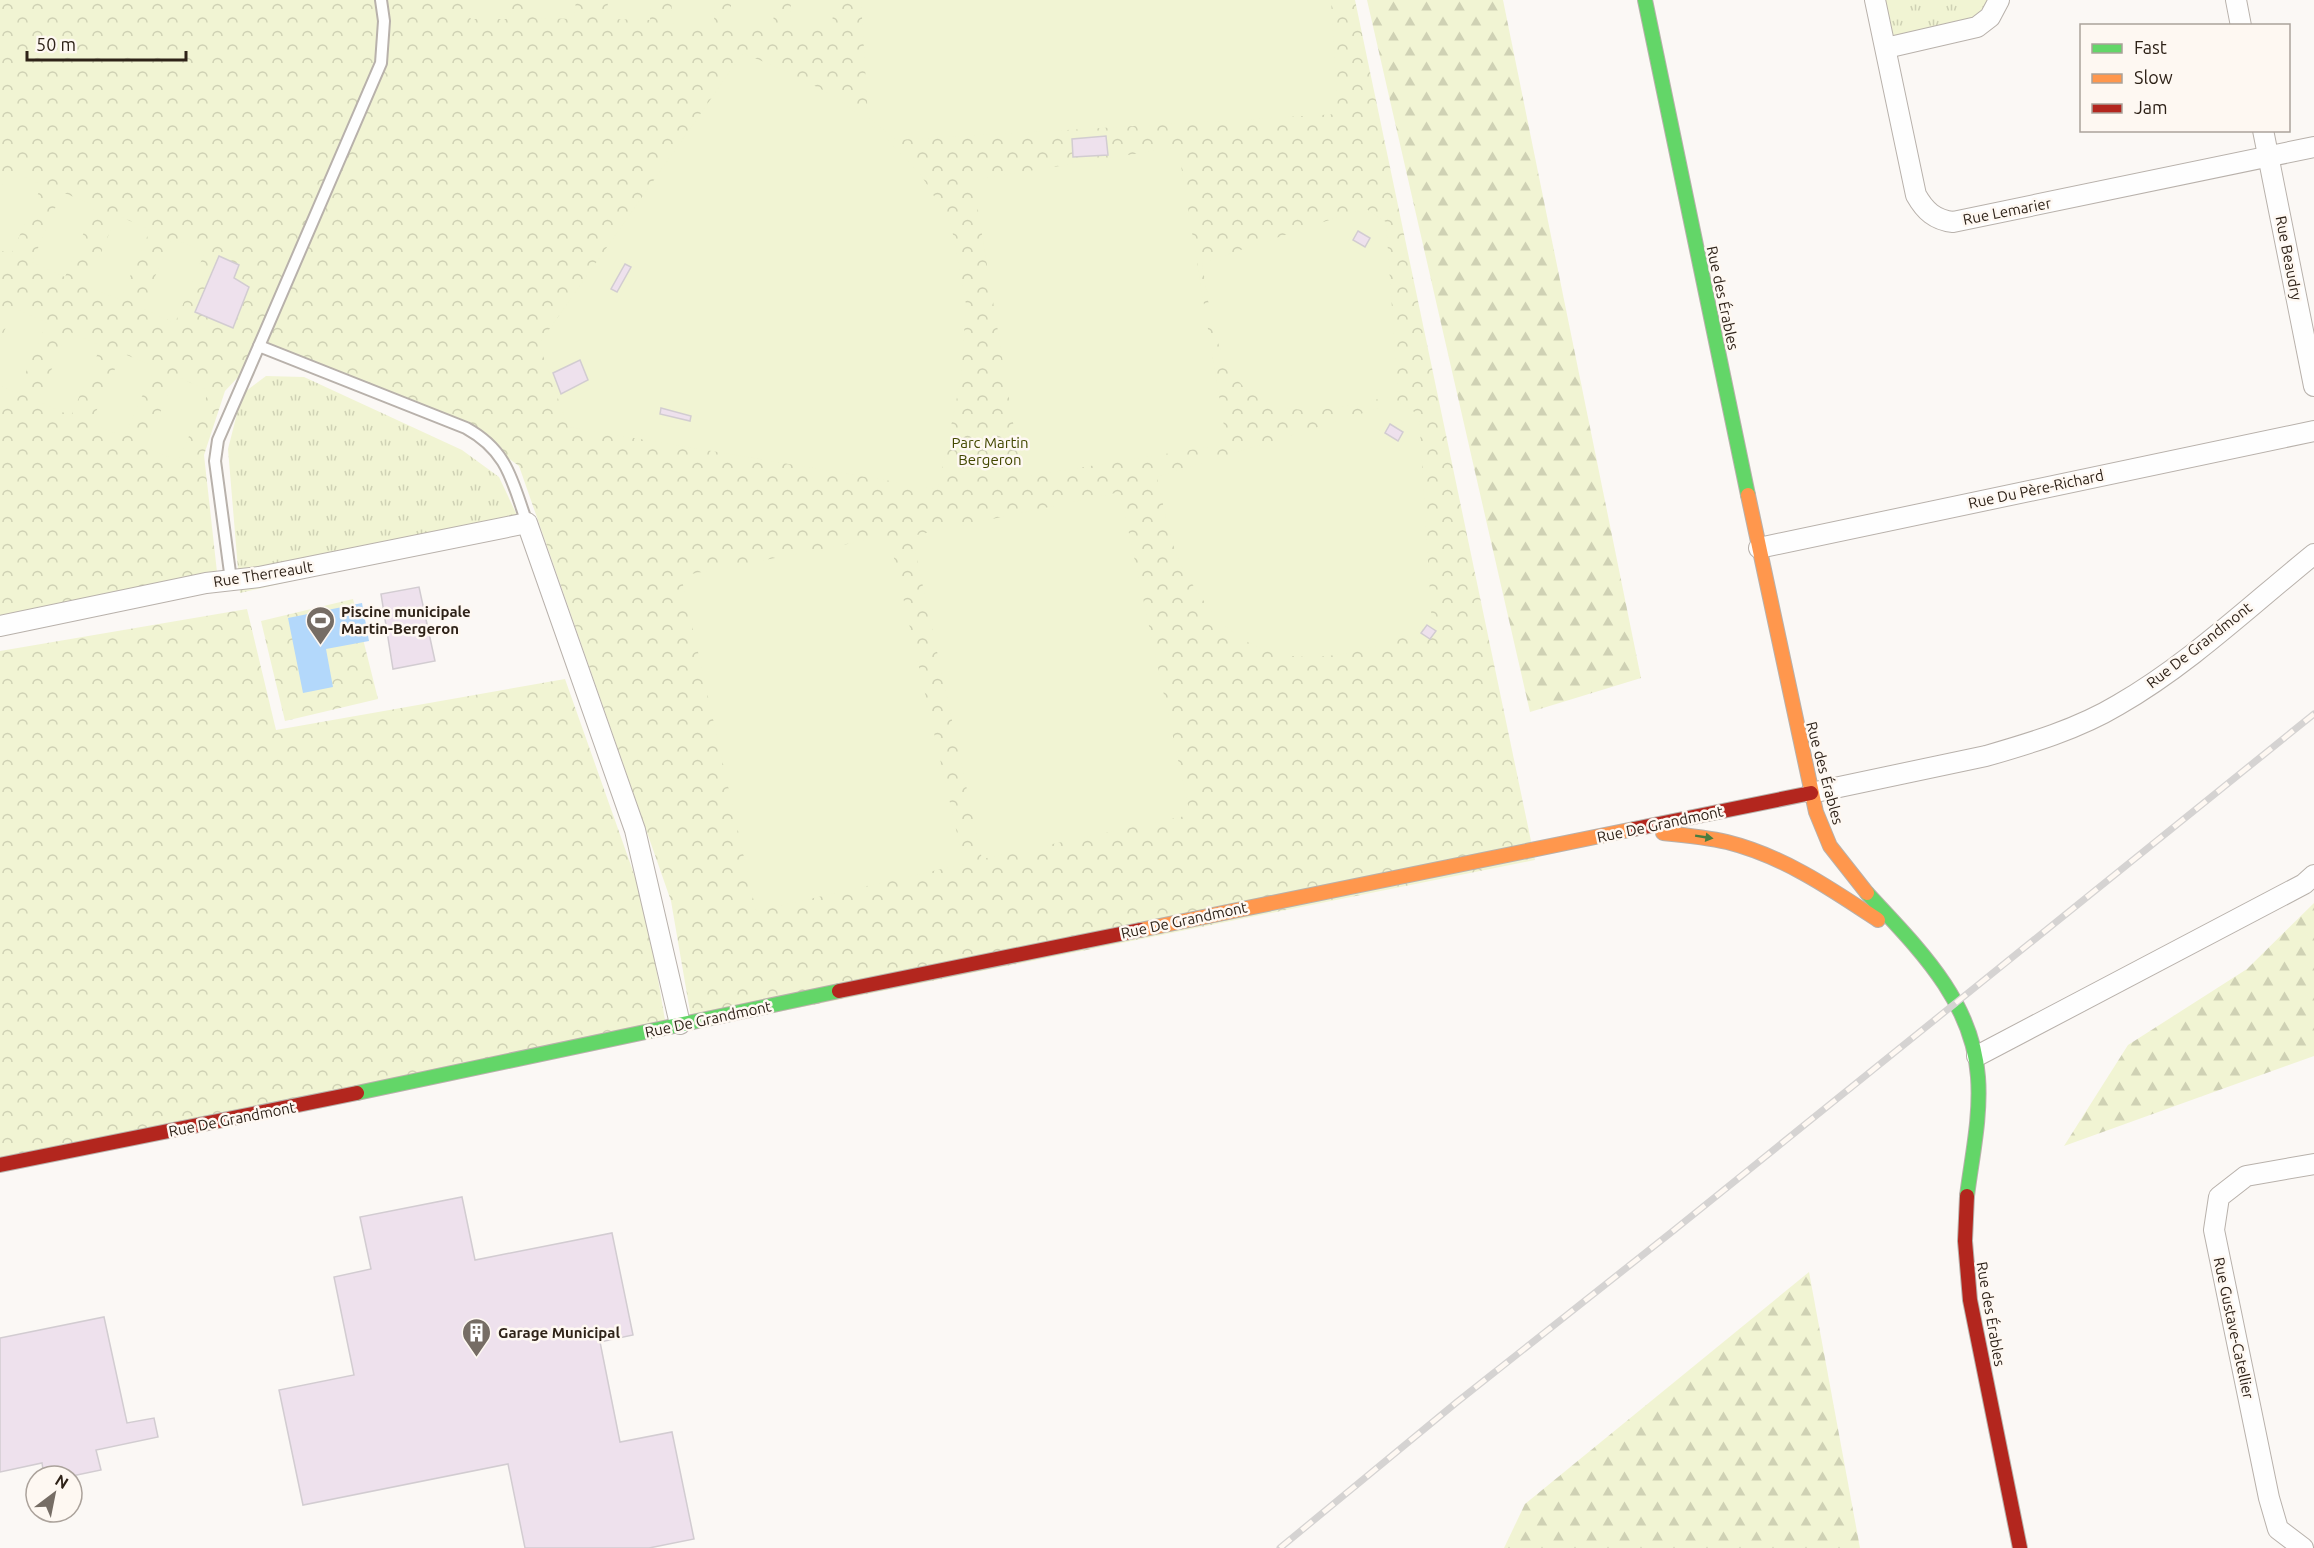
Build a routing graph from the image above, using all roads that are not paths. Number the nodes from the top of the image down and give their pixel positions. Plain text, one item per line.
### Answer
1 (381, 0) edge
2 (1645, 0) edge
3 (1875, 0) edge
4 (2000, 0) edge
5 (2236, 0) edge
6 (2241, 24) edge
7 (1886, 48) junction
8 (2263, 132) edge
9 (2314, 147) edge
10 (2269, 158) junction
11 (259, 346) junction
12 (2314, 386) edge
13 (2314, 430) edge
14 (527, 523) junction
15 (1758, 548) junction
16 (2314, 554) edge
17 (231, 580) junction
18 (0, 626) edge
19 (1811, 793) junction
20 (1625, 831) junction
21 (2314, 875) edge
22 (1918, 947) junction
23 (680, 1024) junction
24 (1977, 1056) junction
25 (2314, 1164) edge
26 (0, 1165) edge
27 (2020, 1548) edge
28 (2303, 1548) edge

1 - 11 lane
2 - 15 street, Rue des Érables
3 - 7 street, Rue Lemarier
4 - 7 street
5 - 6 street
7 - 10 street, Rue Lemarier
8 - 10 street, Rue Beaudry
9 - 10 street, Rue Lemarier
10 - 12 street, Rue Beaudry
11 - 14 lane
11 - 17 lane
13 - 15 street, Rue Du Père-Richard
14 - 17 street, Rue Therreault
14 - 23 street
15 - 19 street, Rue des Érables
16 - 19 street, Rue De Grandmont
17 - 18 street, Rue Therreault
19 - 20 street, Rue De Grandmont
19 - 22 street, Rue des Érables
20 -> 22 street
20 - 23 street, Rue De Grandmont
21 - 24 street
22 - 24 street, Rue des Érables
23 - 26 street, Rue De Grandmont
24 - 27 street, Rue des Érables
25 - 28 street, Rue Gustave-Catellier

